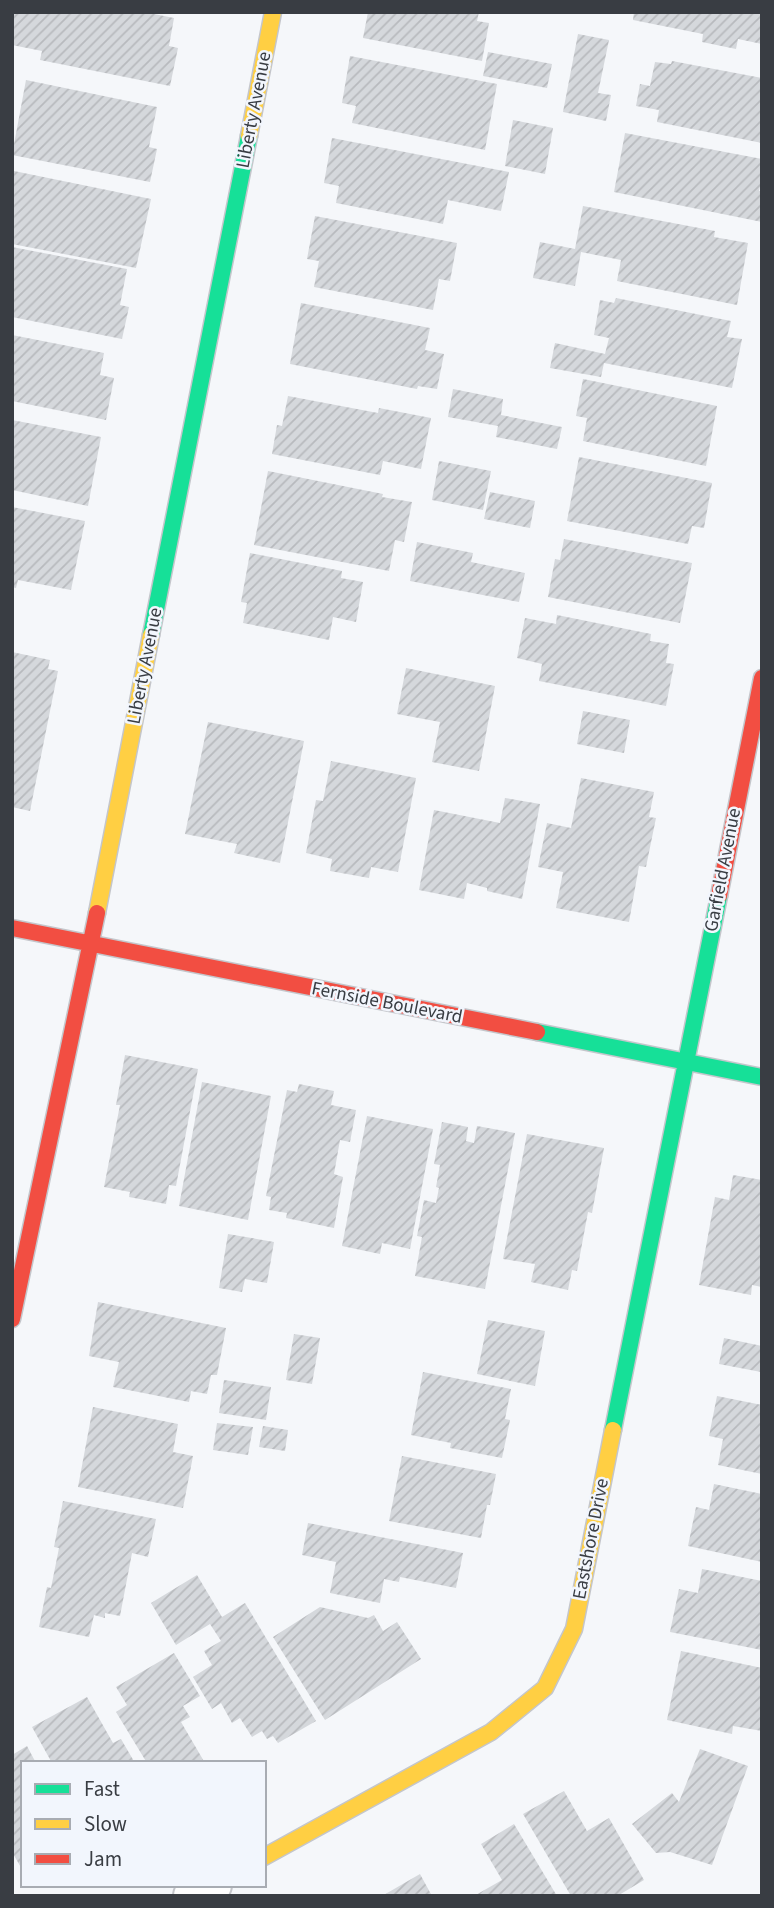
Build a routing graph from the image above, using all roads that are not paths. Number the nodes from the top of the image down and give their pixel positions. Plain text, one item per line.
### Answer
1 (273, 12) edge
2 (762, 678) edge
3 (12, 928) edge
4 (91, 944) junction
5 (685, 1062) junction
6 (762, 1077) edge
7 (12, 1319) edge
8 (266, 1856) edge
9 (209, 1887) edge
10 (193, 1896) edge

1 - 4 street, Liberty Avenue
2 - 5 street, Garfield Avenue
3 - 4 street, Fernside Boulevard
4 - 5 street, Fernside Boulevard
4 - 7 street, Liberty Avenue
5 - 6 street, Fernside Boulevard
5 - 8 street, Eastshore Drive
9 - 10 street

